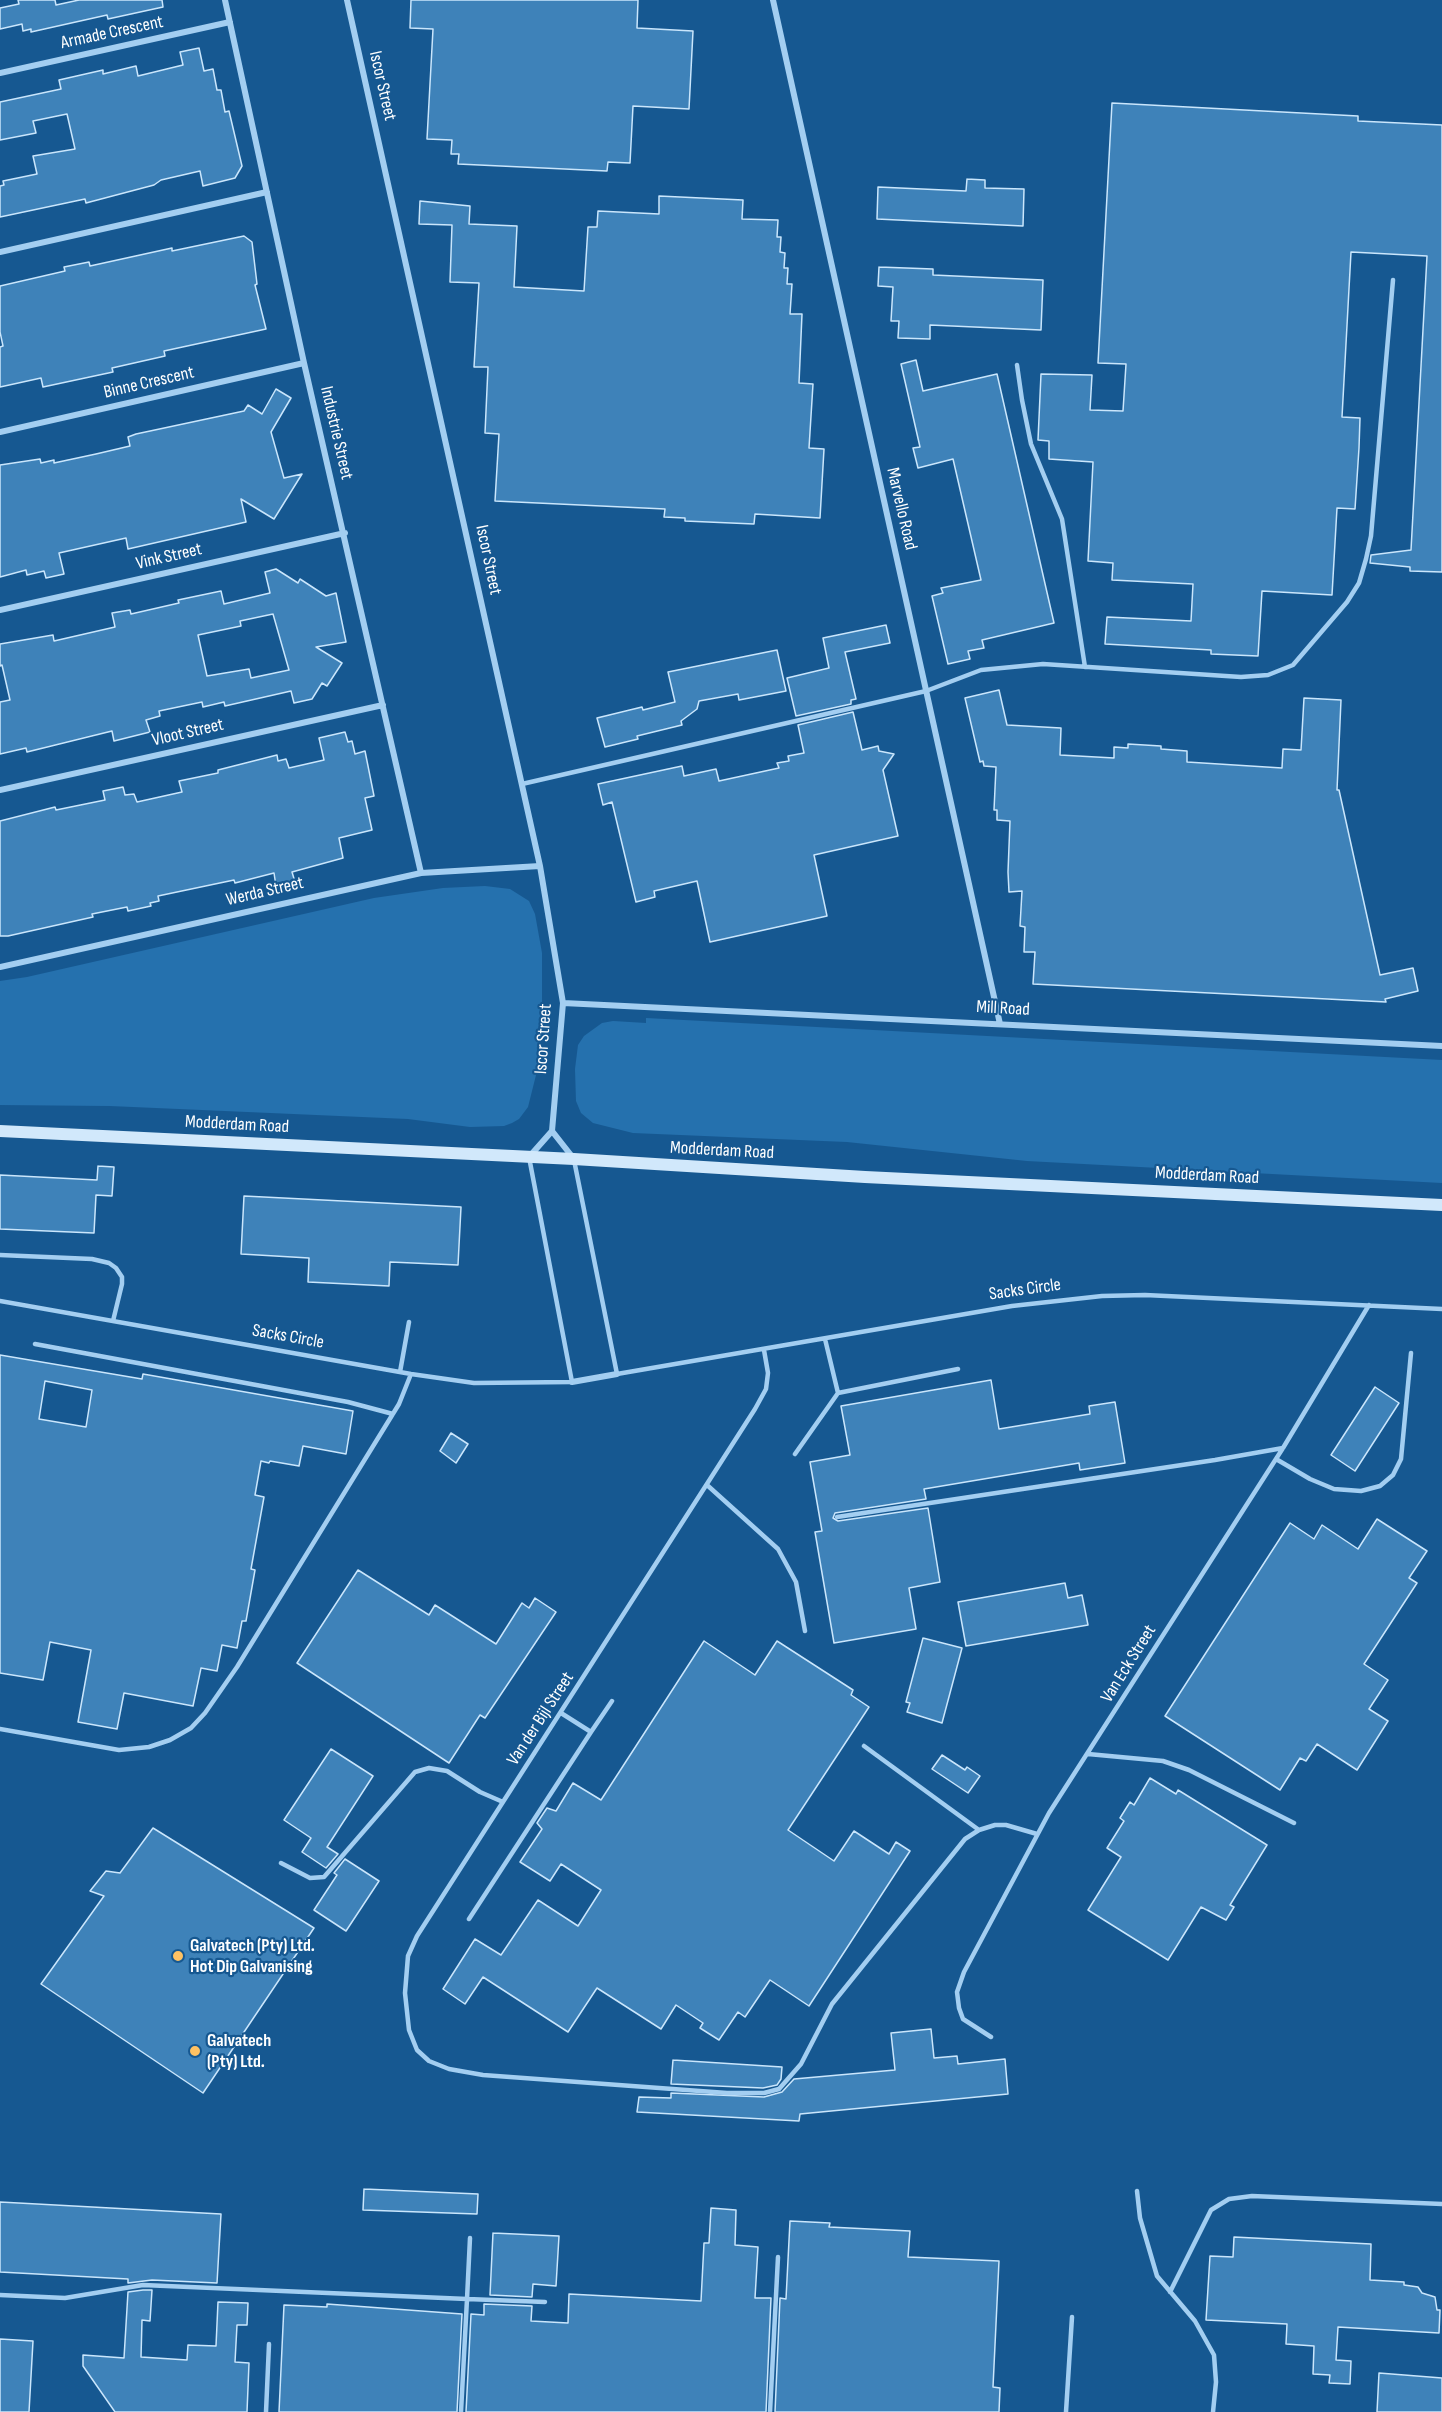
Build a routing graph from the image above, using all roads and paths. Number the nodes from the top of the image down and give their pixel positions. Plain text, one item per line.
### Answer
1 (225, 0) edge
2 (347, 0) edge
3 (773, 0) edge
4 (230, 22) junction
5 (0, 73) edge
6 (267, 192) junction
7 (0, 252) edge
8 (1393, 280) dead end
9 (304, 363) junction
10 (1017, 365) dead end
11 (0, 432) edge
12 (345, 533) junction
13 (0, 610) edge
14 (1085, 667) junction
15 (926, 691) junction
16 (383, 705) junction
17 (522, 784) junction
18 (0, 790) edge
19 (540, 866) junction
20 (421, 873) junction
21 (0, 967) edge
22 (563, 1003) junction
23 (1000, 1024) junction
24 (1442, 1046) edge
25 (0, 1131) edge
26 (552, 1131) junction
27 (529, 1157) junction
28 (574, 1159) junction
29 (1442, 1205) edge
30 (0, 1255) edge
31 (0, 1301) edge
32 (1369, 1305) junction
33 (1442, 1309) edge
34 (113, 1321) junction
35 (409, 1322) dead end
36 (825, 1339) junction
37 (35, 1344) dead end
38 (764, 1350) junction
39 (1411, 1353) dead end
40 (958, 1369) dead end
41 (400, 1372) junction
42 (411, 1374) junction
43 (617, 1374) junction
44 (572, 1382) junction
45 (838, 1393) junction
46 (393, 1414) junction
47 (1283, 1448) junction
48 (795, 1454) dead end
49 (1276, 1459) junction
50 (707, 1485) junction
51 (837, 1517) dead end
52 (805, 1631) dead end
53 (612, 1701) dead end
54 (561, 1713) junction
55 (0, 1729) edge
56 (591, 1732) junction
57 (864, 1746) dead end
58 (1088, 1754) junction
59 (503, 1802) junction
60 (1294, 1824) dead end
61 (979, 1830) junction
62 (1037, 1834) junction
63 (281, 1863) dead end
64 (469, 1919) dead end
65 (992, 2037) dead end
66 (1137, 2191) dead end
67 (1442, 2204) edge
68 (470, 2238) dead end
69 (778, 2257) dead end
70 (1170, 2292) junction
71 (0, 2295) edge
72 (467, 2299) junction
73 (545, 2302) dead end
74 (1072, 2317) dead end
75 (268, 2344) dead end
76 (266, 2412) edge
77 (461, 2412) edge
78 (770, 2412) edge
79 (1066, 2412) edge
80 (1213, 2412) edge

1 - 4 street, Industrie Street
2 - 17 street, Iscor Street
3 - 15 street, Marvello Road
4 - 5 street, Armade Crescent
4 - 6 street, Industrie Street
6 - 7 street
6 - 9 street, Industrie Street
8 - 14 lane
9 - 11 street, Binne Crescent
9 - 12 street, Industrie Street
10 - 14 lane
12 - 13 street, Vink Street
12 - 16 street, Industrie Street
14 - 15 lane
15 - 17 lane
15 - 23 street, Marvello Road
16 - 18 street, Vloot Street
16 - 20 street, Industrie Street
17 - 19 street, Iscor Street
19 - 20 street, Werda Street
19 - 22 street, Iscor Street
20 - 21 street, Werda Street
22 - 23 street, Mill Road
22 - 26 street, Iscor Street
23 - 24 street, Mill Road
25 - 27 street, Modderdam Road
26 - 27 street
26 - 28 street
27 - 28 street, Modderdam Road
27 - 44 lane
28 - 29 street, Modderdam Road
28 - 43 lane
30 - 34 lane
31 - 34 lane, Sacks Circle
32 - 33 lane, Sacks Circle
32 - 36 lane, Sacks Circle
32 - 47 lane, Van Eck Street
34 - 41 lane, Sacks Circle
35 - 41 lane
36 - 38 lane, Sacks Circle
36 - 45 lane
37 - 46 lane
38 - 43 lane, Sacks Circle
38 - 50 lane, Van der Bijl Street
39 - 49 lane
40 - 45 lane
41 - 42 lane, Sacks Circle
42 - 44 lane, Sacks Circle
42 - 46 lane
43 - 44 street, Sacks Circle
45 - 48 lane
46 - 55 lane
47 - 49 lane, Van Eck Street
47 - 51 lane
49 - 58 lane, Van Eck Street
50 - 52 lane
50 - 54 lane, Van der Bijl Street
53 - 56 lane
54 - 56 lane
54 - 59 lane, Van der Bijl Street
56 - 64 lane
57 - 61 lane
58 - 60 lane
58 - 62 lane, Van Eck Street
59 - 61 lane, Van der Bijl Street
59 - 63 lane
61 - 62 lane
62 - 65 lane, Van Eck Street
66 - 70 lane
67 - 70 lane
68 - 72 lane
69 - 78 lane
70 - 80 lane
71 - 72 lane
72 - 73 lane
72 - 77 lane
74 - 79 lane
75 - 76 lane

